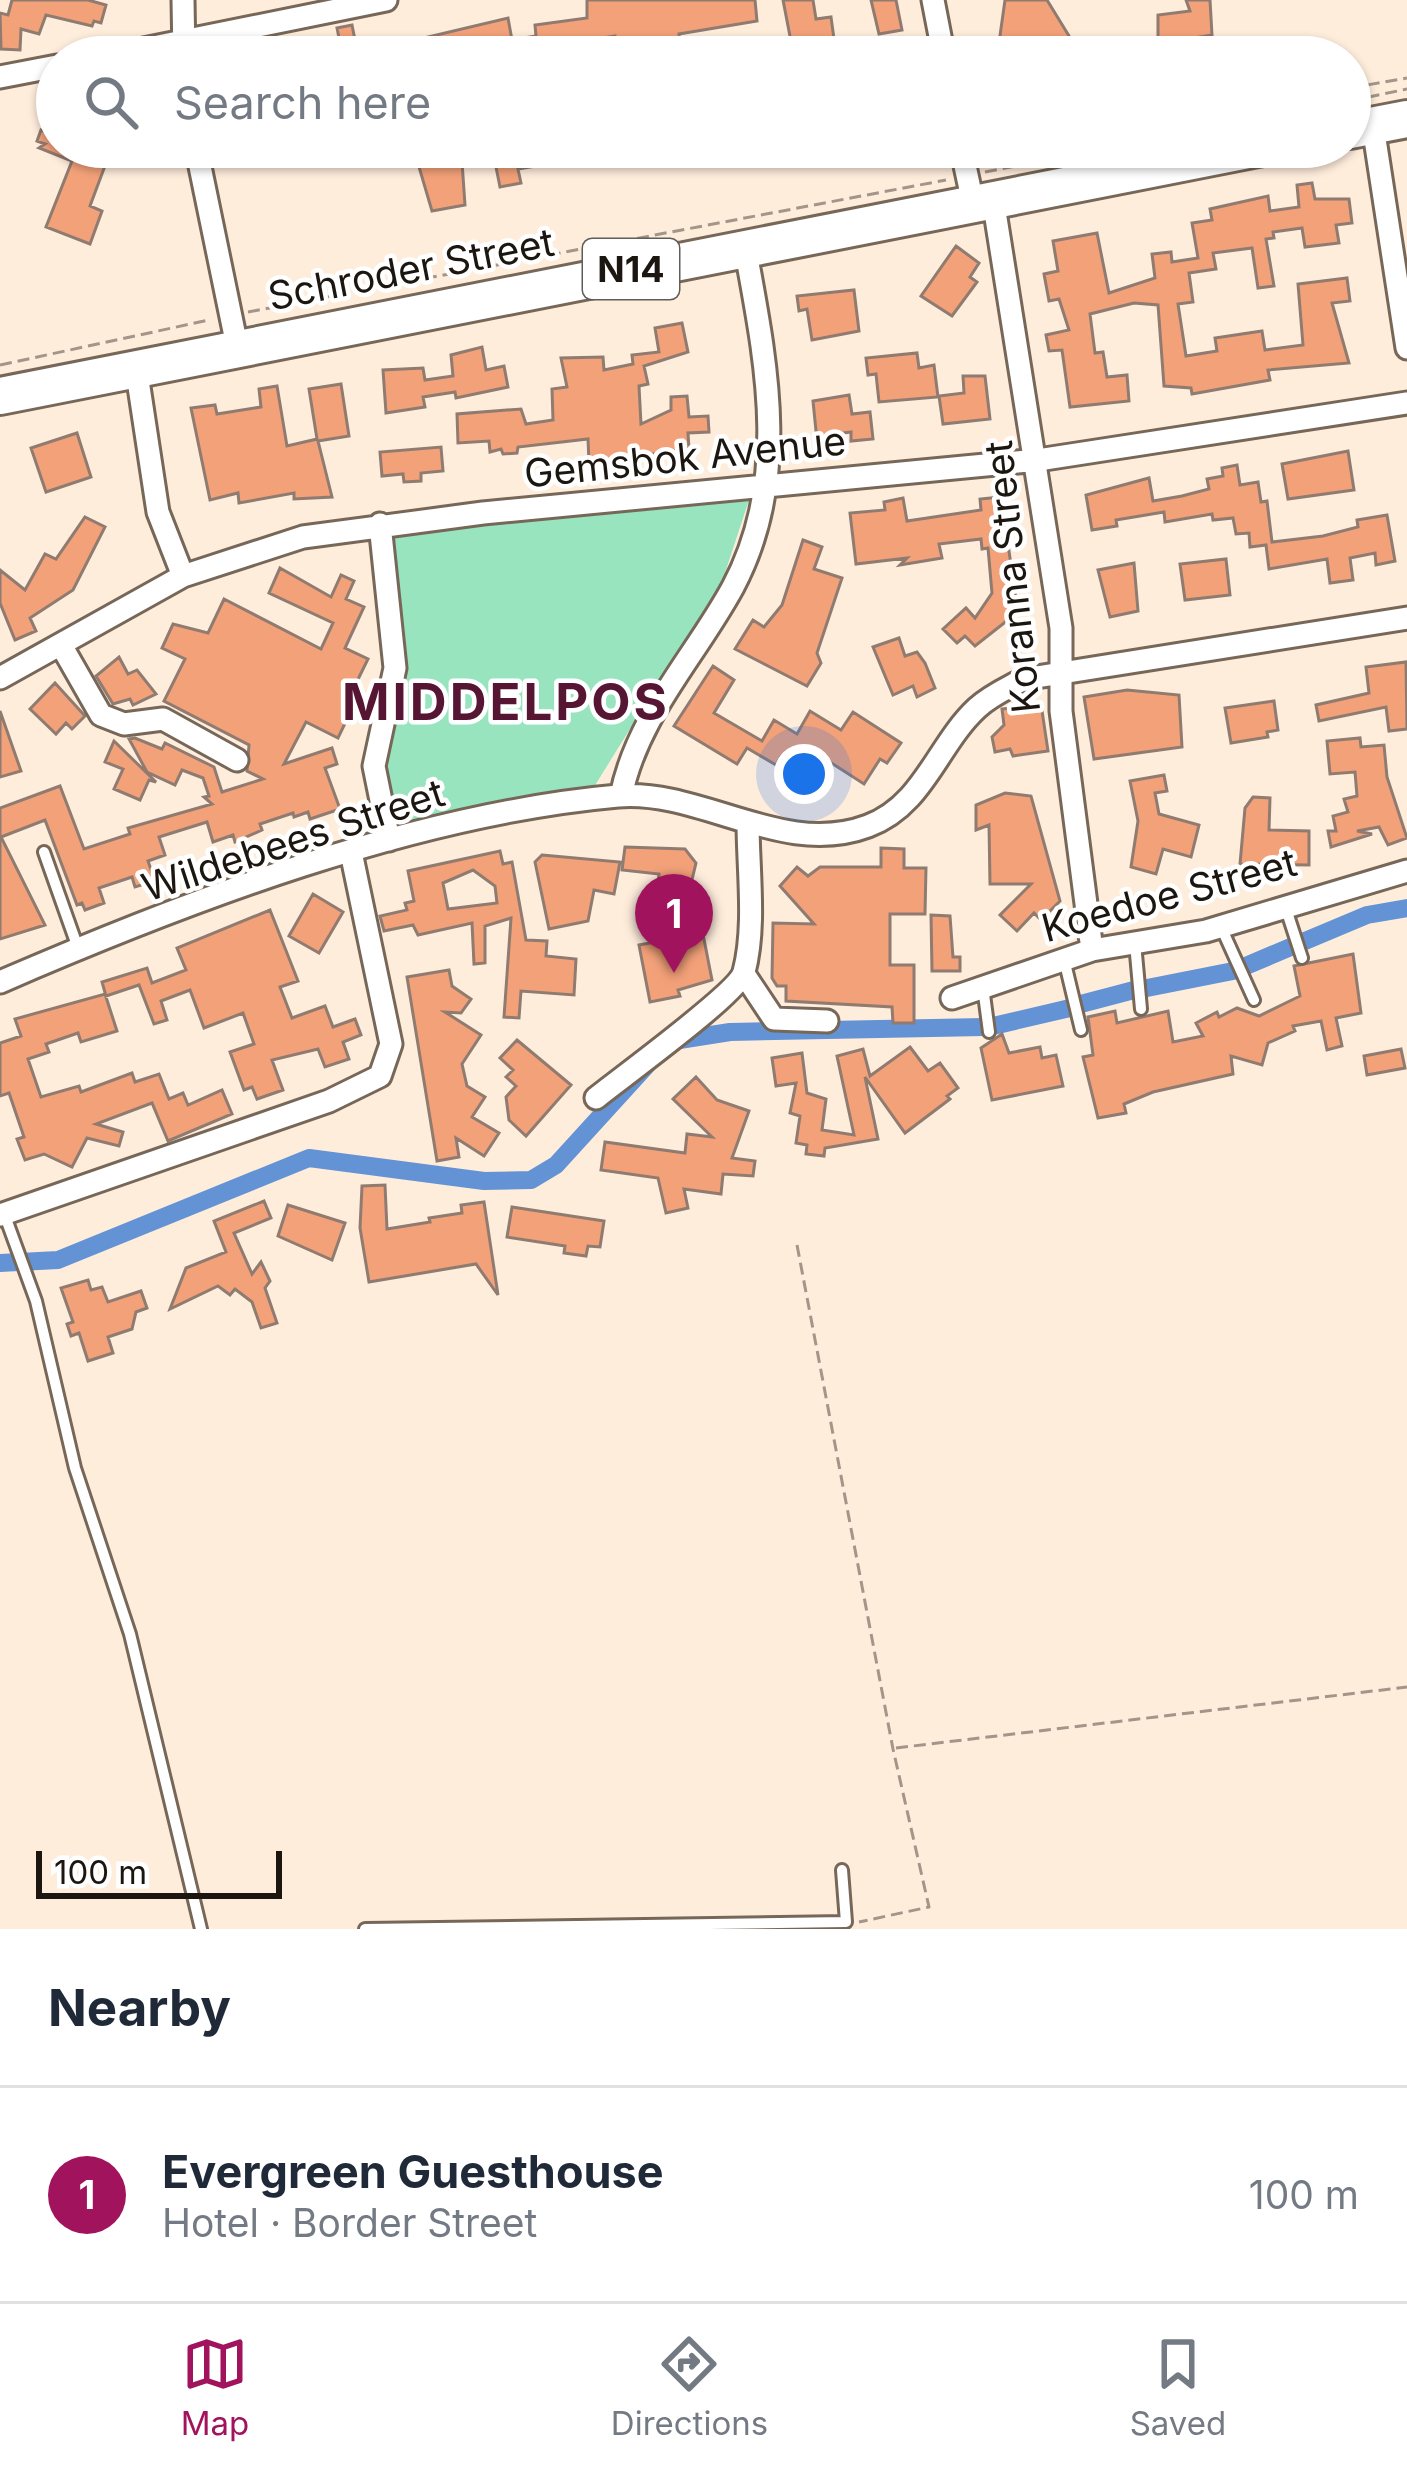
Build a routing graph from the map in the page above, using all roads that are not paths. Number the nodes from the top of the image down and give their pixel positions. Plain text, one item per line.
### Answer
1 (183, 0) edge
2 (386, 0) edge
3 (933, 0) edge
4 (183, 36) edge
5 (240, 36) edge
6 (940, 36) edge
7 (36, 70) edge
8 (0, 77) edge
9 (1371, 125) edge
10 (200, 168) edge
11 (969, 168) edge
12 (1130, 168) edge
13 (978, 192) junction
14 (745, 247) junction
15 (234, 331) junction
16 (1407, 348) edge
17 (136, 367) junction
18 (0, 396) edge
19 (1407, 403) edge
20 (1038, 460) junction
21 (767, 484) junction
22 (380, 524) junction
23 (183, 576) junction
24 (1407, 618) edge
25 (61, 645) junction
26 (1058, 673) junction
27 (0, 678) edge
28 (237, 760) dead end
29 (621, 796) junction
30 (748, 823) junction
31 (389, 840) junction
32 (44, 852) dead end
33 (351, 852) junction
34 (1407, 871) edge
35 (1285, 906) junction
36 (1221, 927) junction
37 (1135, 943) junction
38 (78, 948) junction
39 (1091, 950) junction
40 (1302, 958) dead end
41 (1064, 959) junction
42 (744, 974) junction
43 (0, 982) edge
44 (983, 984) junction
45 (952, 998) dead end
46 (1254, 1000) dead end
47 (1141, 1009) dead end
48 (827, 1021) dead end
49 (1081, 1030) dead end
50 (989, 1032) dead end
51 (596, 1098) dead end
52 (3, 1216) edge
53 (842, 1870) dead end
54 (201, 1929) edge
55 (365, 1929) edge

1 - 4 street
2 - 5 street
3 - 6 street
7 - 8 street
9 - 16 street
10 - 15 street
11 - 13 street, Koranna Street
12 - 13 highway, Schroder Street / N14
13 - 14 highway, Schroder Street / N14
13 - 20 street, Koranna Street
14 - 15 highway, Schroder Street / N14
14 - 21 street
15 - 17 highway, Schroder Street / N14
17 - 18 highway, Schroder Street / N14
17 - 23 street
19 - 20 street, Gemsbok Avenue
20 - 21 street, Gemsbok Avenue
20 - 26 street, Koranna Street
21 - 22 street, Gemsbok Avenue
21 - 29 street
22 - 23 street, Gemsbok Avenue
22 - 31 street
23 - 25 street, Gemsbok Avenue
24 - 26 street, Wildebees Street
25 - 27 street, Gemsbok Avenue
25 - 28 street
26 - 30 street, Wildebees Street
26 - 39 street, Koranna Street
29 - 30 street, Wildebees Street
29 - 31 street, Wildebees Street
30 - 42 street
31 - 33 street, Wildebees Street
32 - 38 lane
33 - 38 street, Wildebees Street
33 - 52 street
34 - 35 street, Koedoe Street
35 - 36 street, Koedoe Street
35 - 40 lane
36 - 37 street, Koedoe Street
36 - 46 lane
37 - 39 street, Koedoe Street
37 - 47 lane
38 - 43 street, Wildebees Street
39 - 41 street, Koedoe Street
41 - 44 street, Koedoe Street
41 - 49 lane
42 - 48 street
42 - 51 street
44 - 45 street, Koedoe Street
44 - 50 lane
52 - 54 lane
53 - 55 lane

